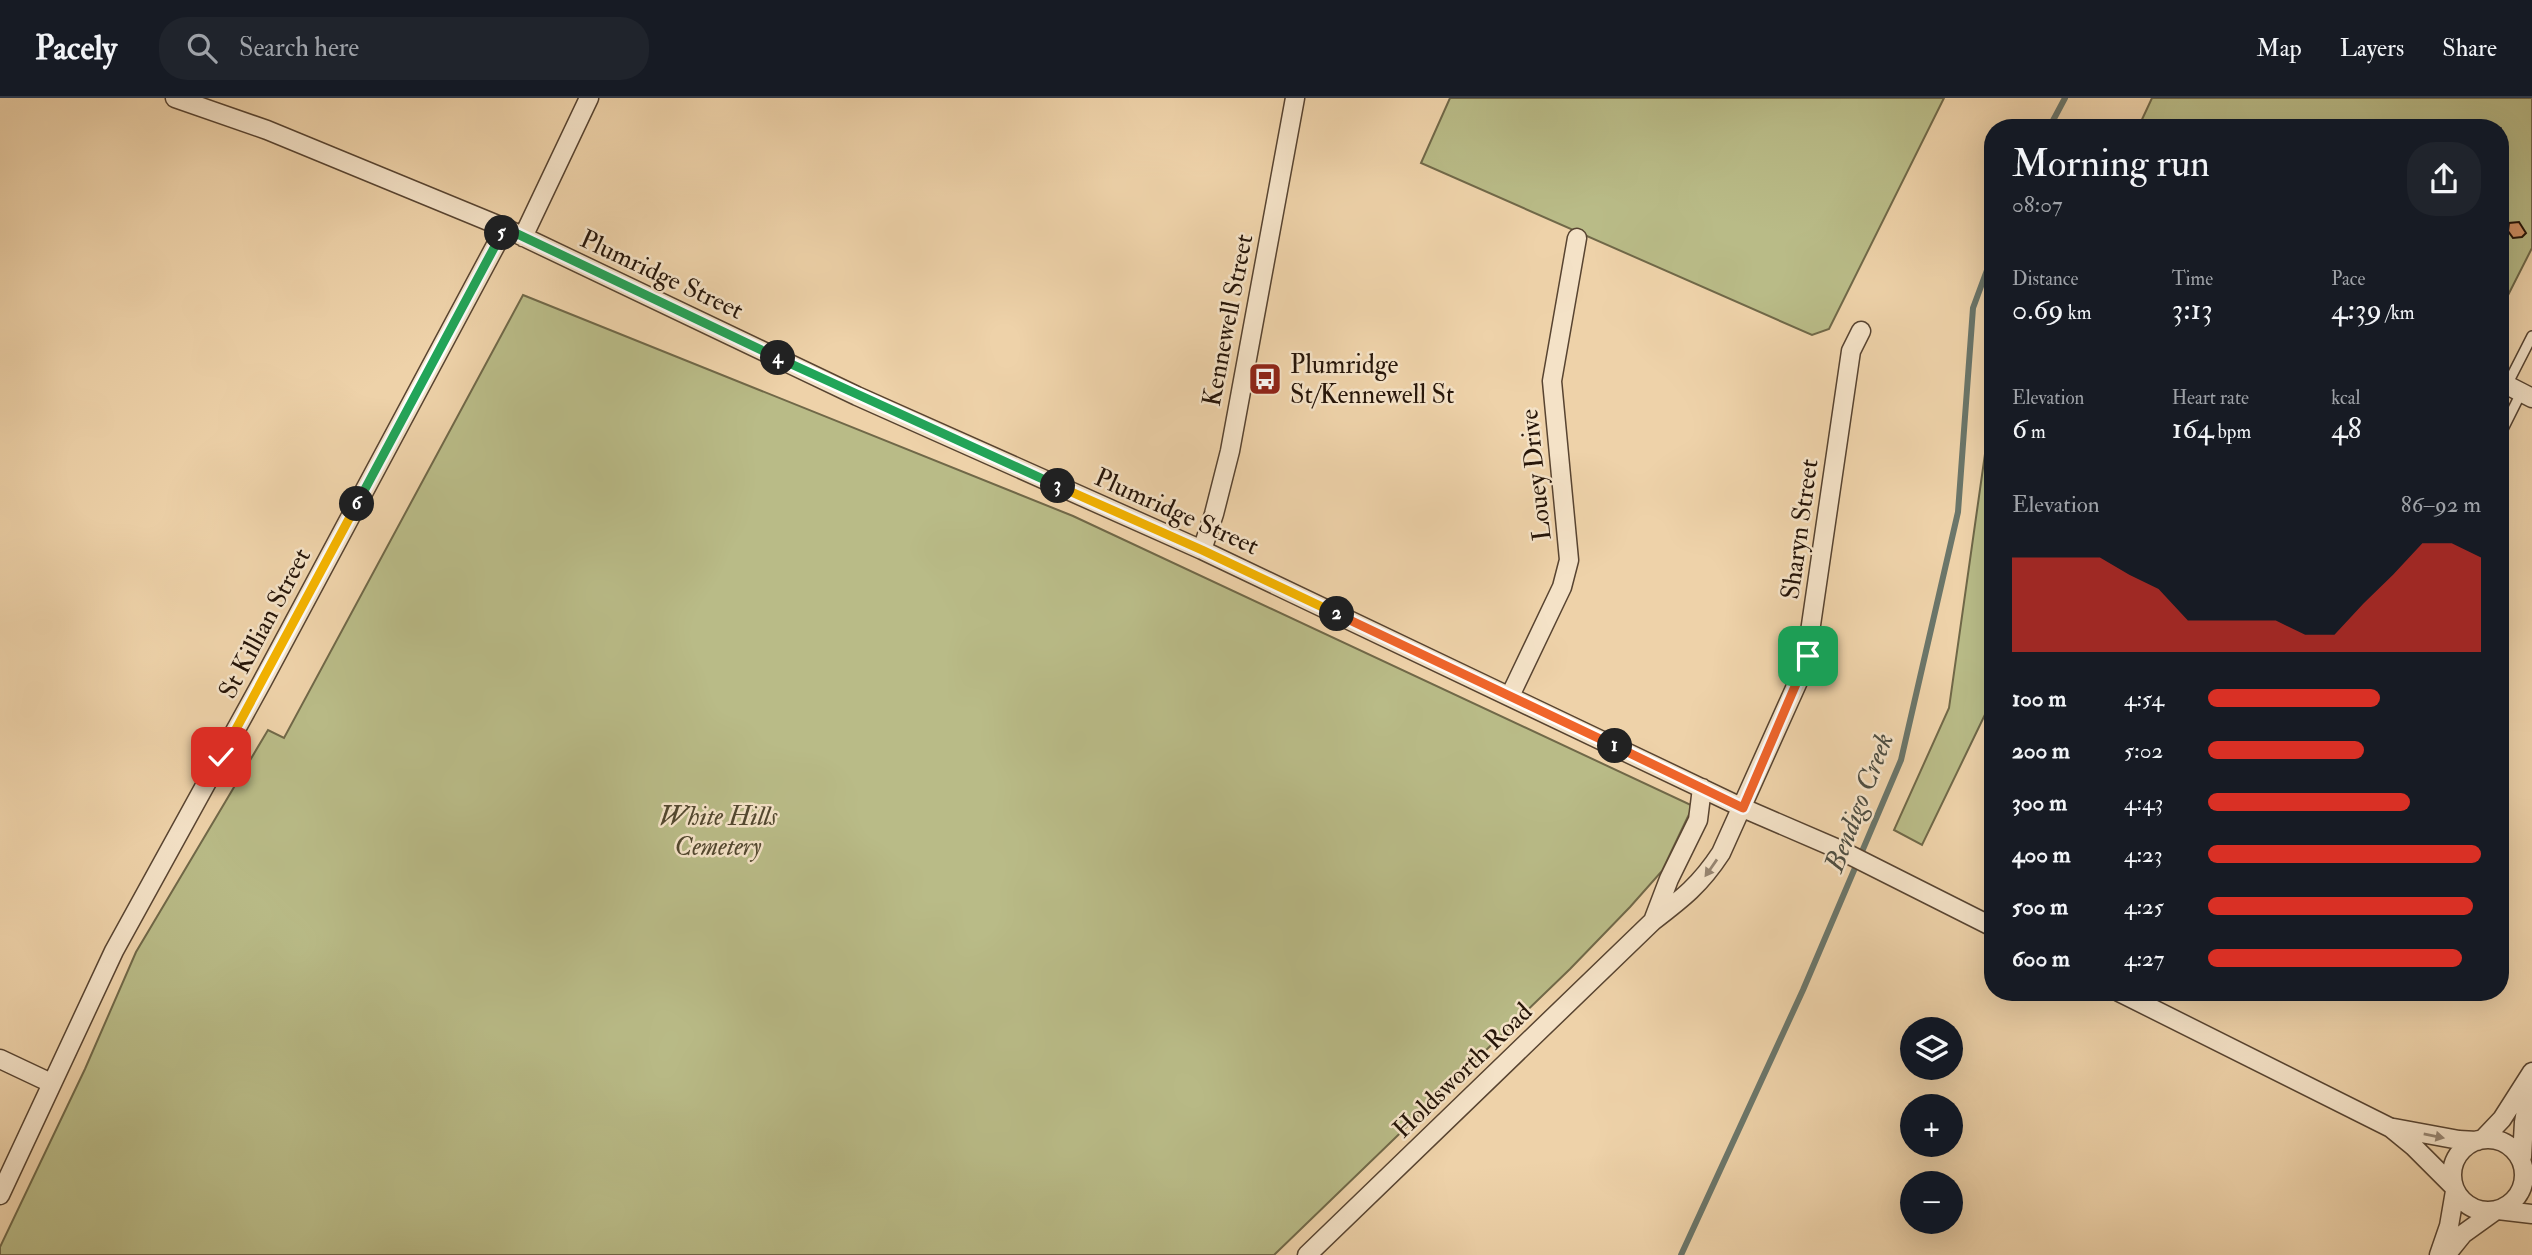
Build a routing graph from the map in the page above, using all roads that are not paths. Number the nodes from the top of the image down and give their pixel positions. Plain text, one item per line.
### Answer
1 (175, 98) edge
2 (589, 98) edge
3 (1295, 98) edge
4 (505, 228) junction
5 (523, 237) junction
6 (1577, 238) dead end
7 (1861, 331) dead end
8 (2532, 336) edge
9 (2515, 390) edge
10 (2509, 408) edge
11 (1202, 550) junction
12 (1510, 696) junction
13 (1702, 788) junction
14 (1743, 808) junction
15 (1653, 921) junction
16 (1984, 922) edge
17 (2137, 1001) edge
18 (0, 1059) edge
19 (2532, 1072) edge
20 (2532, 1078) edge
21 (51, 1083) junction
22 (2391, 1128) junction
23 (2480, 1140) junction
24 (2525, 1163) edge
25 (2455, 1189) junction
26 (0, 1195) edge
27 (2496, 1211) junction
28 (2532, 1214) edge
29 (1307, 1255) edge
30 (2439, 1255) edge
31 (2446, 1255) edge

1 - 4 street, Plumridge Street
2 - 5 street
3 - 11 street, Kennewell Street
4 - 5 street, Plumridge Street
4 - 21 street, St Killian Street
5 - 11 street, Plumridge Street
6 - 12 street, Louey Drive
7 - 14 street, Sharyn Street
8 - 9 lane
9 - 10 lane
11 - 12 street, Plumridge Street
12 - 13 street, Plumridge Street
13 - 14 street, Plumridge Street
13 - 15 street, Holdsworth Road
14 -> 15 street, Holdsworth Road
14 - 16 street, Plumridge Street
15 - 29 street, Holdsworth Road
17 - 22 street
18 - 21 street
19 - 23 street
20 - 24 street
21 - 26 street, St Killian Street
22 -> 23 street
22 - 25 street
23 - 24 street
23 - 25 street
24 - 27 street
25 - 27 street
25 - 30 street
27 - 28 street
27 - 31 street

